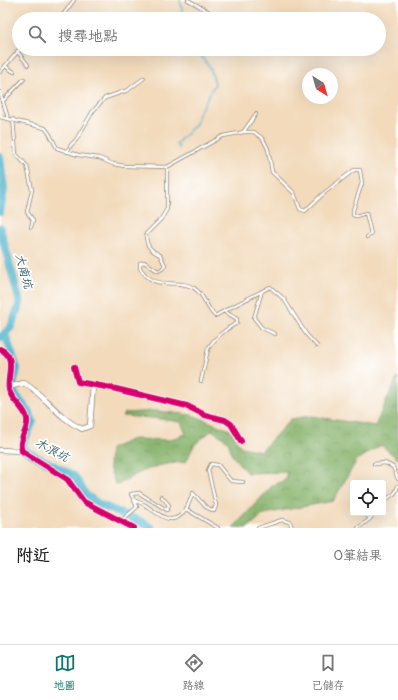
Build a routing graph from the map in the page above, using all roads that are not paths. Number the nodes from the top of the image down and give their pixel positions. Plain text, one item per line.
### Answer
1 (74, 0) edge
2 (188, 0) edge
3 (65, 12) edge
4 (209, 12) edge
5 (13, 56) edge
6 (21, 56) edge
7 (28, 65) dead end
8 (5, 66) junction
9 (0, 72) edge
10 (14, 72) dead end
11 (144, 78) dead end
12 (24, 79) dead end
13 (0, 92) edge
14 (2, 102) junction
15 (256, 114) dead end
16 (0, 117) edge
17 (8, 118) junction
18 (13, 119) junction
19 (244, 132) junction
20 (67, 152) junction
21 (167, 168) junction
22 (31, 227) dead end
23 (368, 237) dead end
24 (262, 291) junction
25 (224, 311) junction
26 (275, 334) dead end
27 (317, 346) dead end
28 (0, 349) edge
29 (74, 367) dead end
30 (201, 381) dead end
31 (93, 386) junction
32 (10, 387) junction
33 (241, 442) dead end
34 (0, 450) edge
35 (22, 451) junction
36 (374, 464) dead end
37 (398, 479) edge
38 (243, 482) dead end
39 (398, 486) edge
40 (161, 496) dead end
41 (134, 500) junction
42 (386, 500) edge
43 (186, 509) junction
44 (368, 516) edge
45 (372, 516) edge
46 (370, 519) junction
47 (121, 521) junction
48 (134, 528) edge
49 (218, 528) edge
50 (258, 528) edge
51 (292, 528) edge
52 (358, 528) edge

1 - 3 lane
2 - 4 lane
5 - 8 lane
6 - 7 lane
8 - 9 lane
8 - 10 lane
11 - 20 lane
12 - 14 lane
13 - 14 lane
14 - 17 lane
15 - 19 lane
16 - 17 lane
17 - 18 lane
18 - 20 lane
18 - 22 lane
19 - 21 lane
19 - 23 lane
20 - 21 lane
21 - 25 lane
24 - 25 lane
24 - 26 lane
24 - 27 lane
25 - 30 lane
28 - 32 street
29 - 31 street
31 - 32 street
31 - 33 street
32 - 35 street
34 - 35 street
35 - 47 street
36 - 37 lane
38 - 43 lane
39 - 42 lane
40 - 41 lane
41 - 43 lane
41 - 47 lane
43 - 49 lane
44 - 46 lane
45 - 46 lane
46 - 52 lane
47 - 48 street
50 - 51 lane

